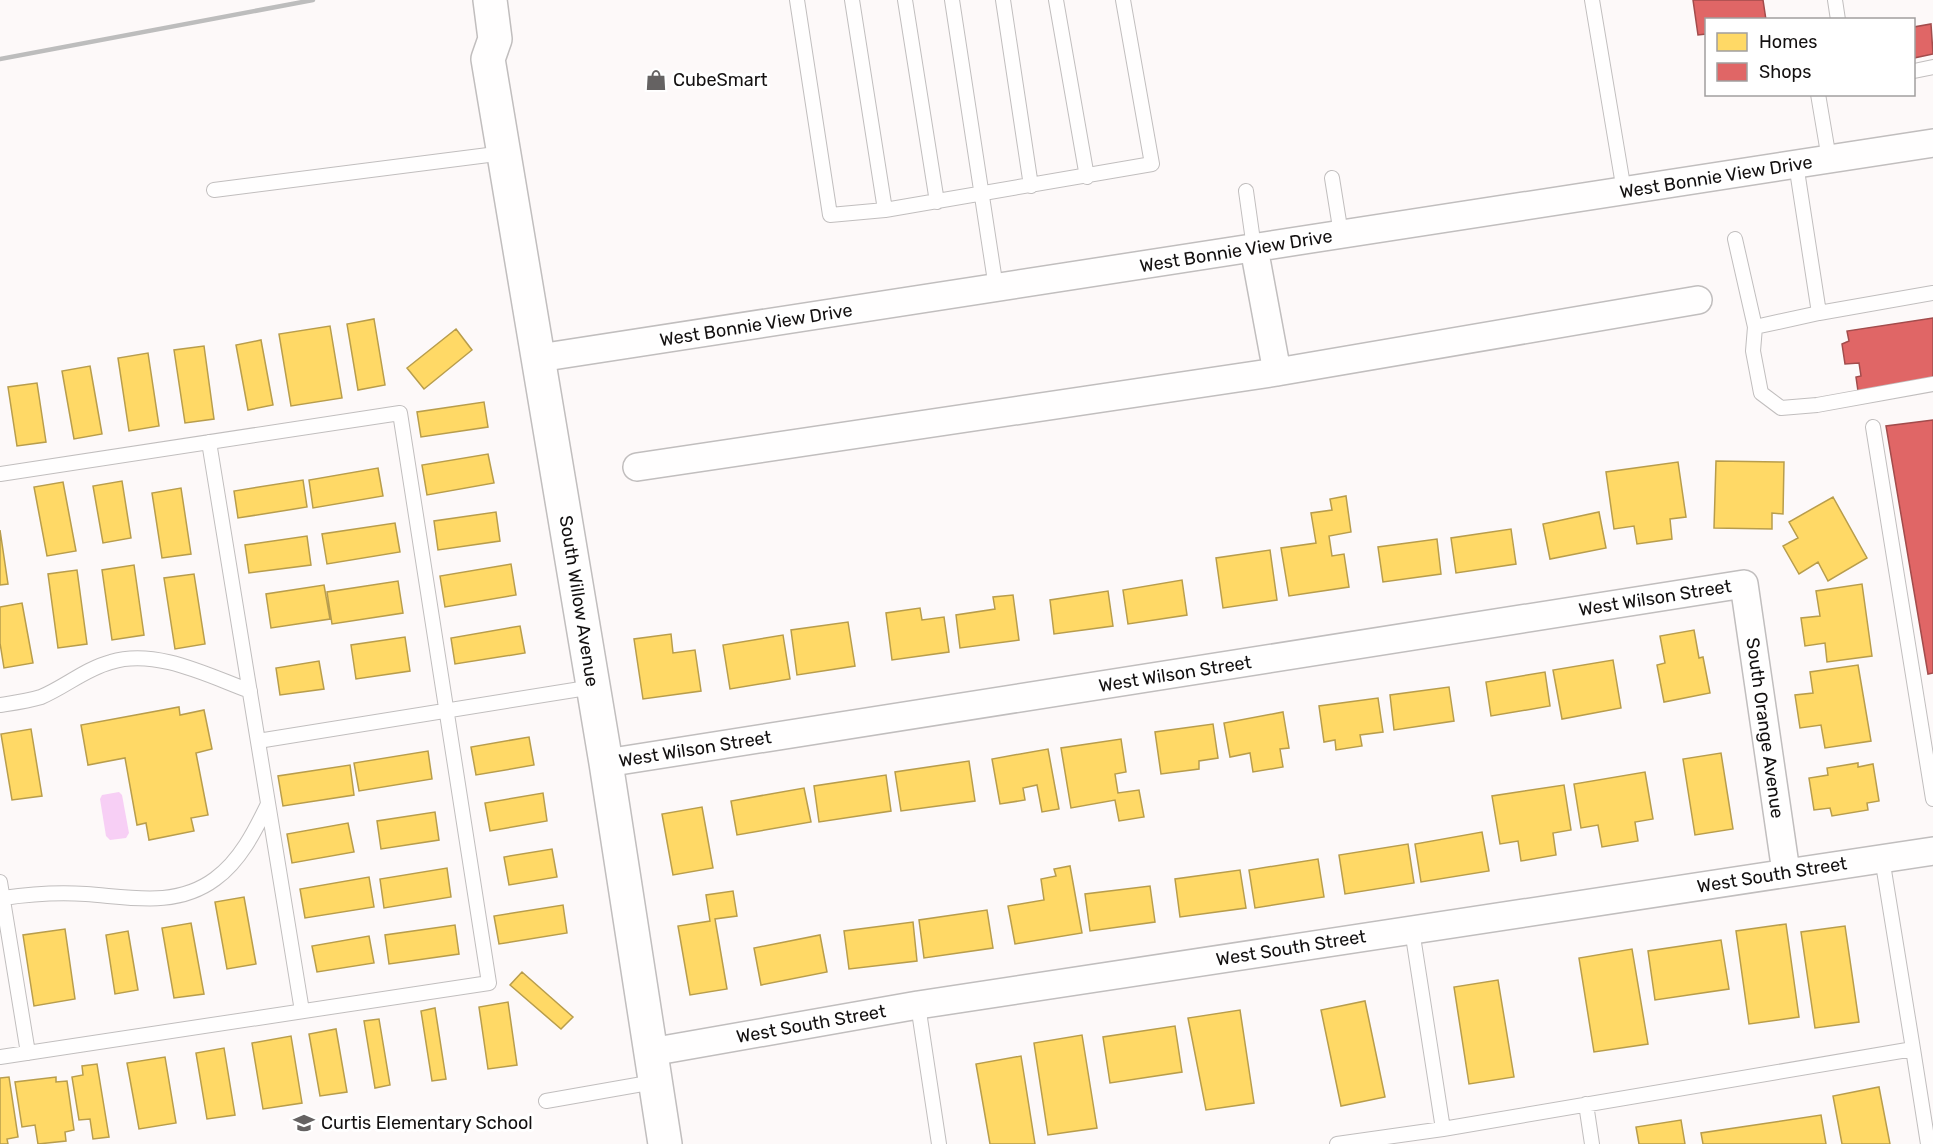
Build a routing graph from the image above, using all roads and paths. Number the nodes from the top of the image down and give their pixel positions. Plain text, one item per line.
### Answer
1 (467, 0) edge
2 (490, 0) edge
3 (797, 0) edge
4 (852, 0) edge
5 (905, 0) edge
6 (952, 0) edge
7 (1003, 0) edge
8 (1056, 0) edge
9 (1123, 0) edge
10 (1592, 0) edge
11 (1835, 0) edge
12 (1838, 18) edge
13 (488, 59) junction
14 (1933, 67) edge
15 (1915, 71) edge
16 (1818, 96) edge
17 (1933, 143) edge
18 (504, 153) junction
19 (1829, 159) junction
20 (1796, 164) junction
21 (1087, 177) junction
22 (1332, 178) dead end
23 (1031, 186) junction
24 (213, 190) dead end
25 (1246, 191) dead end
26 (1624, 191) junction
27 (984, 194) junction
28 (937, 202) junction
29 (885, 210) junction
30 (1341, 234) junction
31 (1735, 239) dead end
32 (1254, 248) junction
33 (996, 288) junction
34 (1933, 293) edge
35 (1698, 300) dead end
36 (1819, 313) junction
37 (1755, 327) junction
38 (539, 358) junction
39 (1277, 372) junction
40 (1933, 384) edge
41 (1873, 427) dead end
42 (209, 442) junction
43 (637, 467) dead end
44 (0, 474) edge
45 (1744, 584) joint
46 (593, 687) junction
47 (250, 691) junction
48 (0, 705) edge
49 (447, 709) junction
50 (258, 741) junction
51 (606, 764) junction
52 (1933, 800) edge
53 (268, 804) junction
54 (1933, 851) edge
55 (1882, 858) junction
56 (1786, 872) junction
57 (0, 882) edge
58 (3, 898) junction
59 (1412, 930) junction
60 (918, 1005) junction
61 (302, 1011) junction
62 (1912, 1049) junction
63 (28, 1053) junction
64 (0, 1057) edge
65 (653, 1067) junction
66 (546, 1101) dead end
67 (1586, 1104) junction
68 (1443, 1129) junction
69 (664, 1144) edge
70 (939, 1144) edge
71 (1337, 1144) edge
72 (1592, 1144) edge
73 (1928, 1144) edge

1 - 13 street, South Willow Avenue
2 - 13 street, South Willow Avenue
3 - 29 lane
4 - 29 lane
5 - 28 lane
6 - 27 lane
7 - 23 lane
8 - 21 lane
9 - 21 lane
10 - 26 lane
11 - 12 lane
13 - 18 street, South Willow Avenue
14 - 15 lane
16 - 19 lane
17 - 19 street, West Bonnie View Drive
18 - 24 lane
18 - 38 street, South Willow Avenue
19 - 20 street, West Bonnie View Drive
20 - 26 street, West Bonnie View Drive
20 - 36 lane
21 - 23 lane
22 - 30 lane
23 - 27 lane
25 - 32 lane
26 - 30 street, West Bonnie View Drive
27 - 28 lane
27 - 33 lane
28 - 29 lane
30 - 32 street, West Bonnie View Drive
31 - 37 lane
32 - 33 street, West Bonnie View Drive
32 - 39 street
33 - 38 street, West Bonnie View Drive
34 - 36 lane
35 - 39 street
36 - 37 lane
37 - 40 lane
38 - 46 street, South Willow Avenue
39 - 43 street
41 - 52 lane
42 - 44 lane
42 - 47 lane
42 - 49 lane
45 - 51 street, West Wilson Street
45 - 56 street, South Orange Avenue
46 - 49 lane
46 - 51 street, South Willow Avenue
47 - 48 lane
47 - 50 lane
49 - 50 lane
49 - 61 lane
50 - 53 lane
51 - 65 street, South Willow Avenue
53 - 58 lane
53 - 61 lane
54 - 55 street, West South Street
55 - 56 street, West South Street
55 - 62 lane
56 - 59 street, West South Street
57 - 58 lane
58 - 63 lane
59 - 60 street, West South Street
59 - 68 lane
60 - 65 street, West South Street
60 - 70 lane
61 - 63 lane
62 - 67 lane
62 - 73 lane
63 - 64 lane
65 - 66 lane
65 - 69 street, South Willow Avenue
67 - 68 lane
67 - 72 lane
68 - 71 lane

